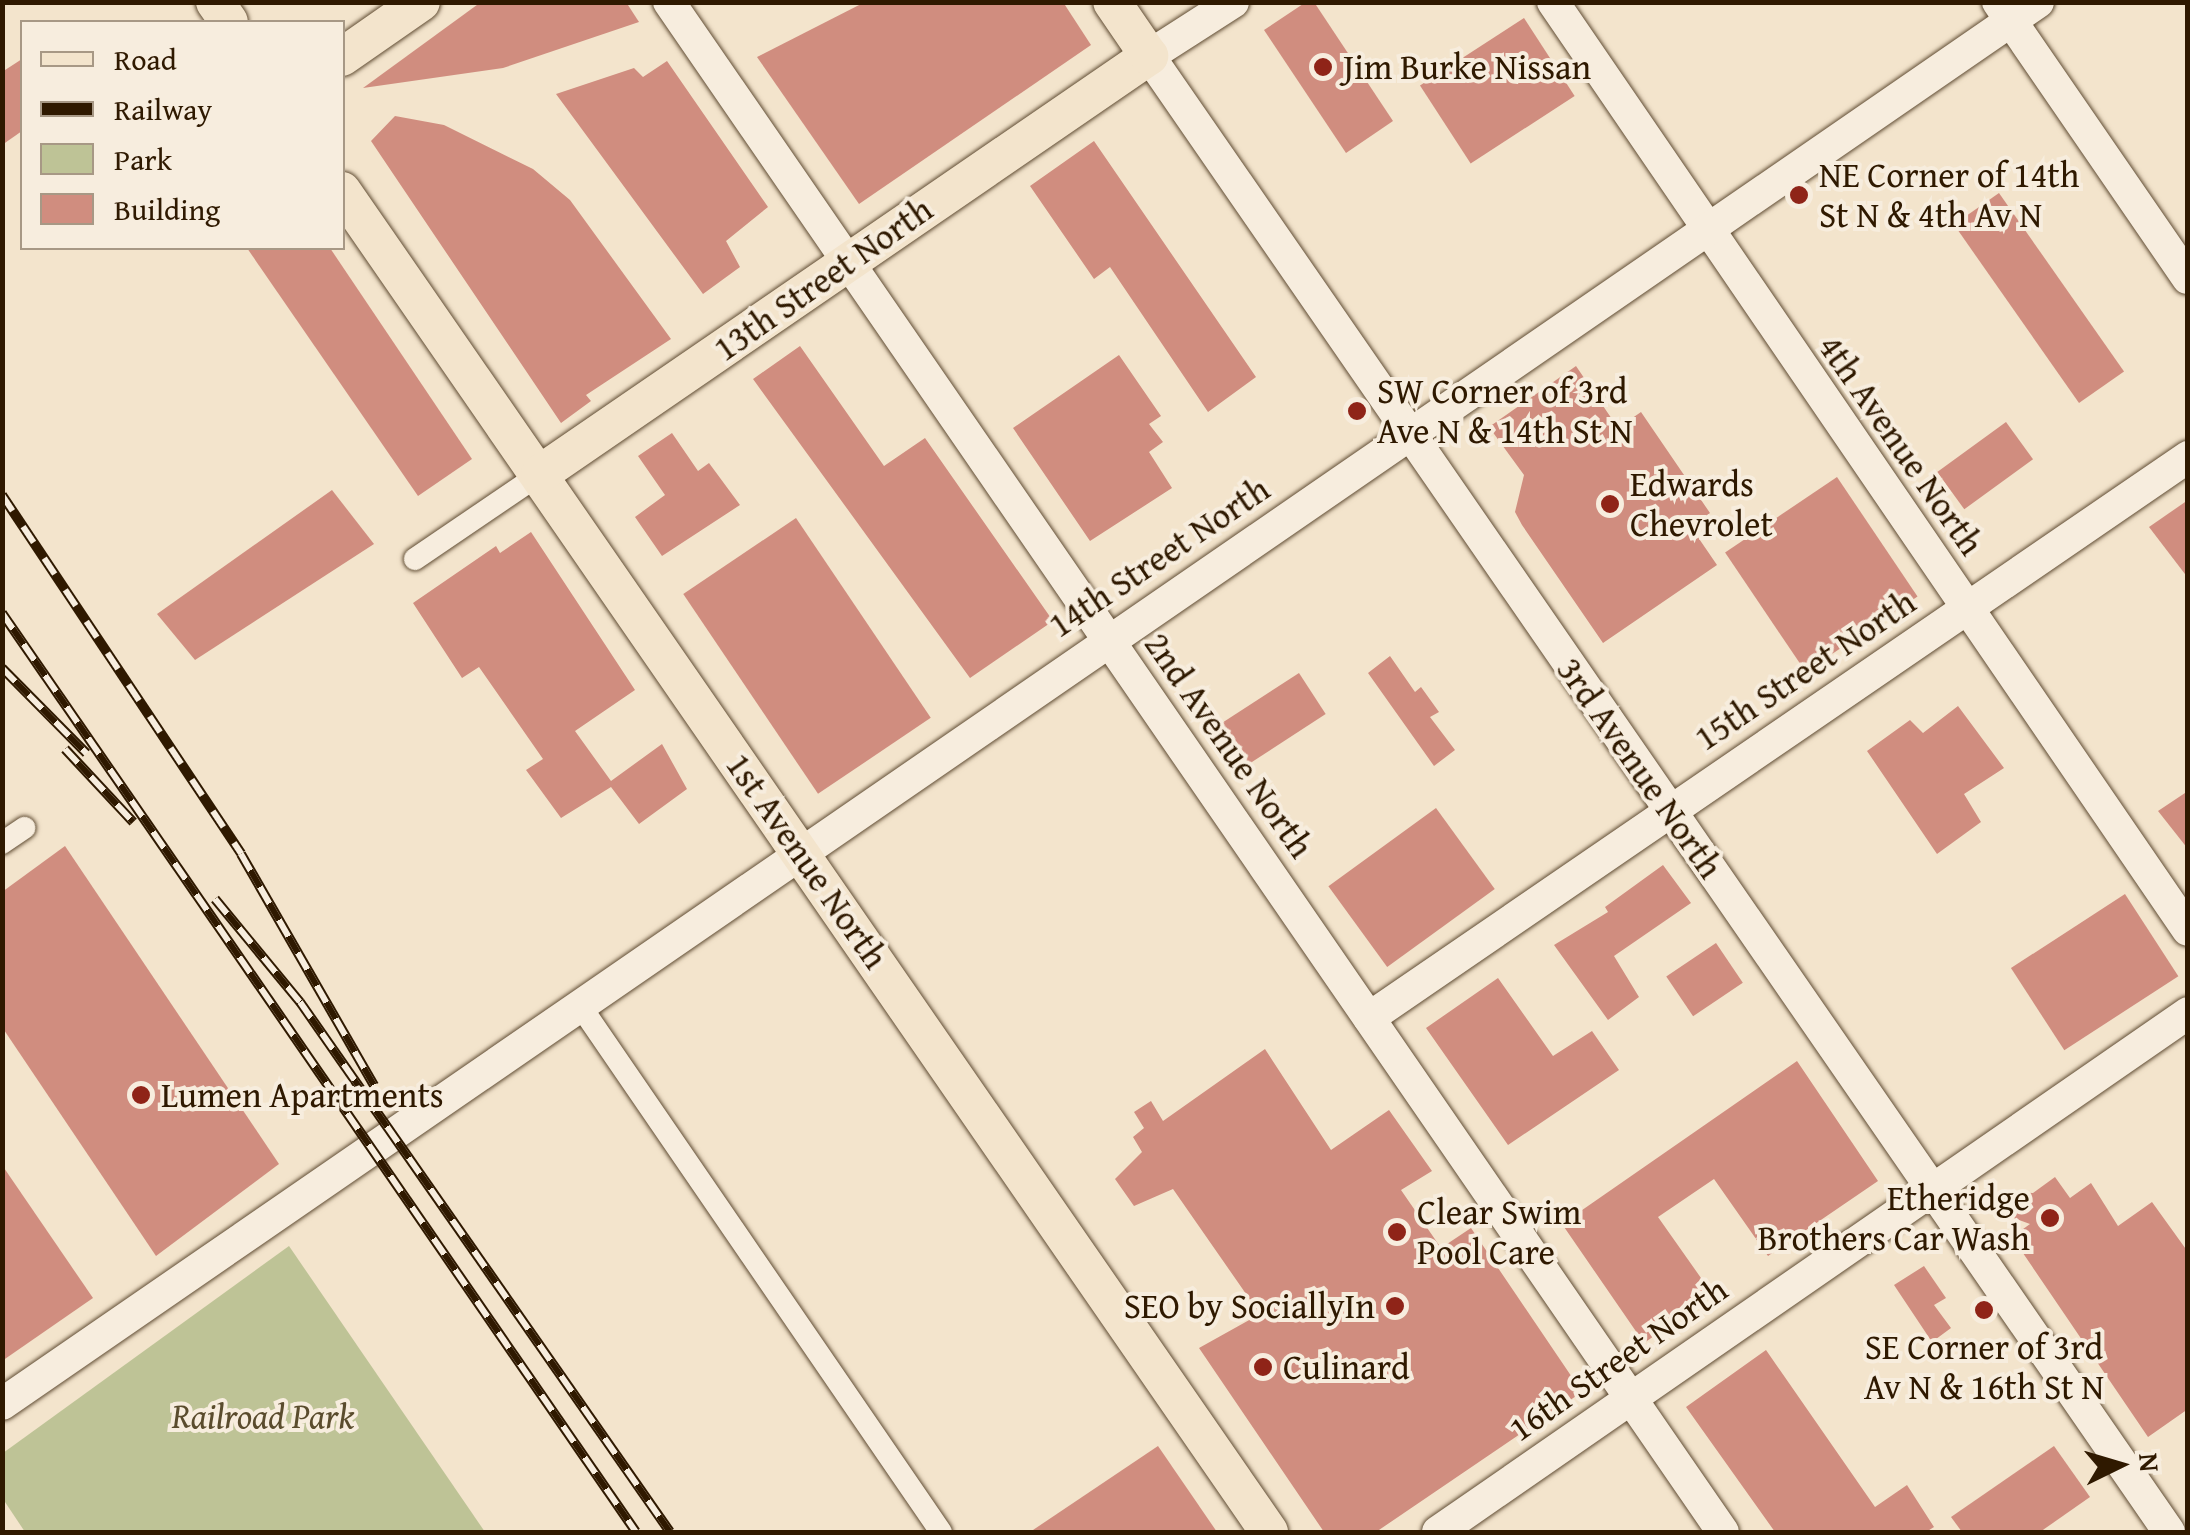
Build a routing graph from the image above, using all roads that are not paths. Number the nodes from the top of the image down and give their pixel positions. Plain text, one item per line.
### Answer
1 (421, 2) edge
2 (669, 2) edge
3 (1112, 2) edge
4 (1233, 2) edge
5 (1553, 2) edge
6 (2038, 2) edge
7 (2004, 12) edge
8 (345, 55) edge
9 (1149, 56) junction
10 (345, 195) edge
11 (1706, 232) junction
12 (848, 262) junction
13 (2188, 278) edge
14 (1409, 435) junction
15 (2188, 456) edge
16 (540, 474) junction
17 (415, 559) dead end
18 (1966, 609) junction
19 (1108, 639) junction
20 (1670, 812) junction
21 (24, 828) dead end
22 (2, 842) edge
23 (800, 854) junction
24 (2188, 930) edge
25 (579, 1004) junction
26 (2188, 1013) edge
27 (1369, 1018) junction
28 (1933, 1189) junction
29 (1632, 1399) junction
30 (2, 1404) edge
31 (941, 1532) edge
32 (1269, 1532) edge
33 (1438, 1532) edge
34 (1724, 1532) edge
35 (2169, 1532) edge

1 - 8 main road
2 - 12 street, 2nd Avenue North
3 - 9 main road, 3rd Avenue North
4 - 9 street, 13th Street North
5 - 11 street, 4th Avenue North
6 - 7 street, 14th Street North
7 - 11 street, 14th Street North
7 - 13 street
9 - 12 main road, 13th Street North
9 - 14 street, 3rd Avenue North
10 - 16 main road, 1st Avenue North
11 - 14 street, 14th Street North
11 - 18 street, 4th Avenue North
12 - 16 main road, 13th Street North
12 - 19 street, 2nd Avenue North
14 - 19 street, 14th Street North
14 - 20 street, 3rd Avenue North
15 - 18 street, 15th Street North
16 - 17 street, 13th Street North
16 - 23 main road, 1st Avenue North
18 - 20 street, 15th Street North
18 - 24 street, 4th Avenue North
19 - 23 street, 14th Street North
19 - 27 street, 2nd Avenue North
20 - 27 street, 15th Street North
20 - 28 street, 3rd Avenue North
21 - 22 street
23 - 25 street, 14th Street North
23 - 32 main road, 1st Avenue North
25 - 30 street, 14th Street North
25 - 31 street
26 - 28 street, 16th Street North
27 - 29 street, 2nd Avenue North
28 - 29 street, 16th Street North
28 - 35 street, 3rd Avenue North
29 - 33 street, 16th Street North
29 - 34 street, 2nd Avenue North

